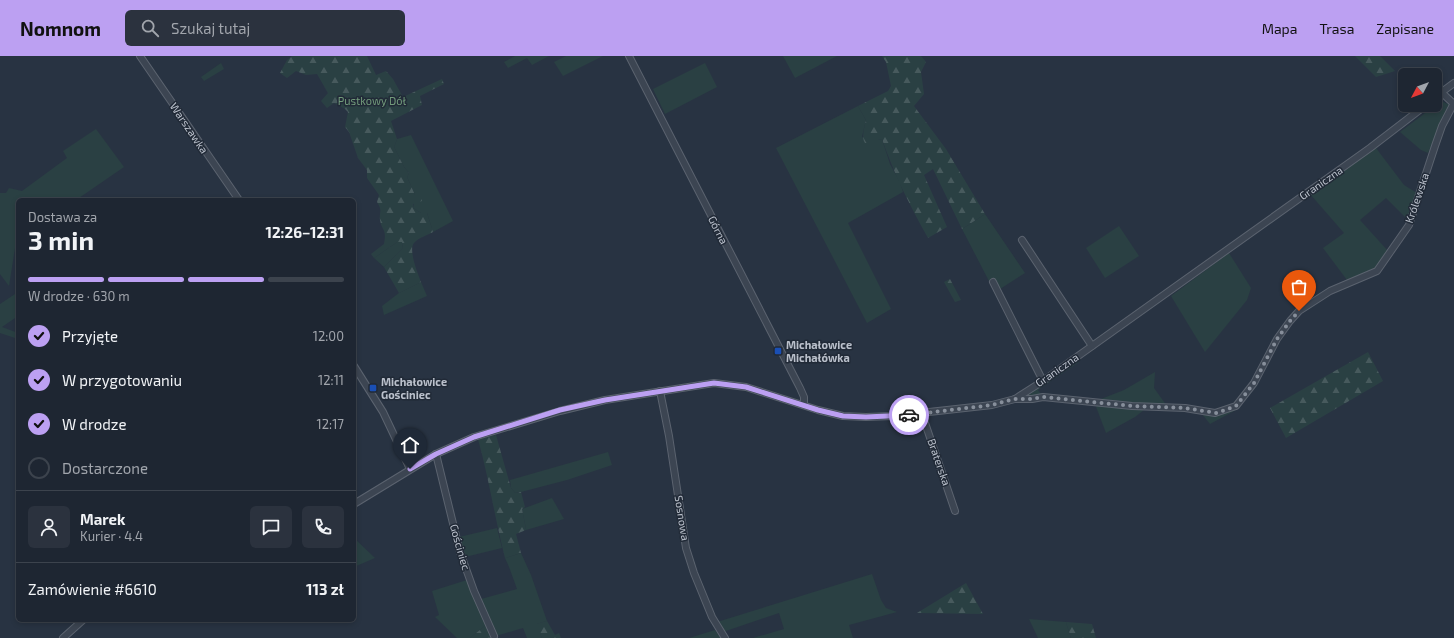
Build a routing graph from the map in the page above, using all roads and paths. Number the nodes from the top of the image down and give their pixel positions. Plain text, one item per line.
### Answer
1 (140, 56) edge
2 (629, 56) edge
3 (1454, 83) edge
4 (1442, 91) edge
5 (1442, 93) edge
6 (1454, 103) edge
7 (1417, 112) edge
8 (238, 198) edge
9 (1022, 240) dead end
10 (993, 282) dead end
11 (1092, 346) junction
12 (356, 369) edge
13 (1043, 381) junction
14 (660, 391) junction
15 (1014, 399) junction
16 (804, 405) junction
17 (922, 414) junction
18 (436, 454) junction
19 (410, 469) junction
20 (356, 503) edge
21 (956, 511) dead end
22 (80, 622) edge
23 (494, 636) dead end
24 (63, 638) edge
25 (725, 638) edge

1 - 8 street, Warszawka
2 - 16 street, Górna
3 - 4 street
5 - 6 street
6 - 15 street, Królewska
7 - 11 street, Graniczna
9 - 11 street
10 - 13 street
11 - 13 street, Graniczna
12 - 19 street
13 - 15 street, Graniczna
14 - 16 street, Graniczna
14 - 18 street, Graniczna
14 - 25 street, Sosnowa
15 - 17 street, Graniczna
16 - 17 street, Graniczna
17 - 21 street, Braterska
18 - 19 street, Graniczna
18 - 23 street, Gościniec
19 - 20 street, Graniczna
22 - 24 street

